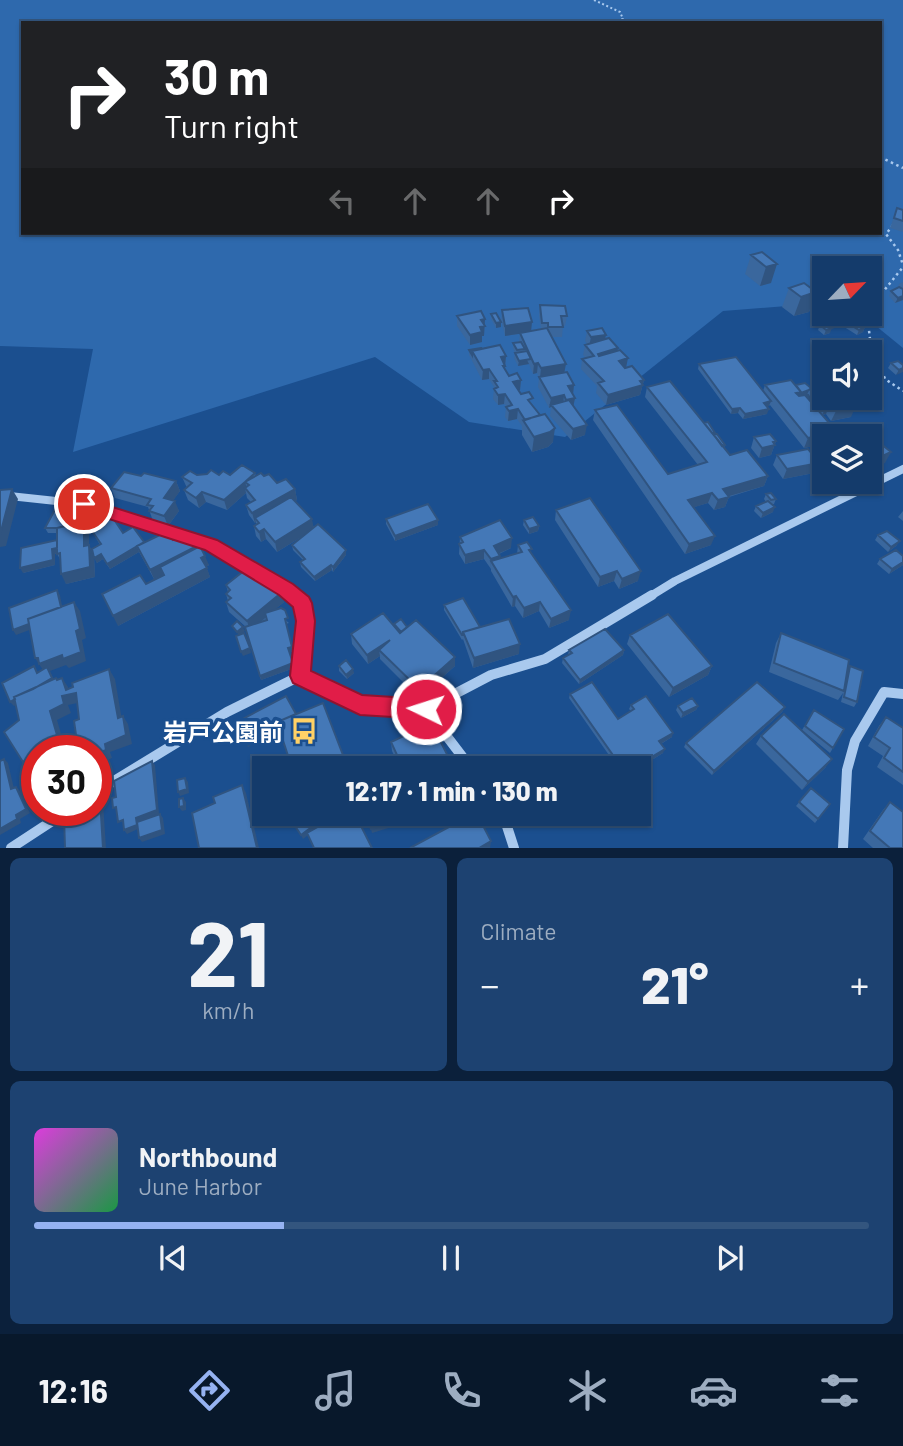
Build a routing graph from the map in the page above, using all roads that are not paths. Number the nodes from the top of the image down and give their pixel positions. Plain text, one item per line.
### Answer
1 (903, 469) edge
2 (0, 495) edge
3 (300, 676) junction
4 (903, 694) edge
5 (426, 709) junction
6 (462, 756) edge
7 (112, 782) edge
8 (45, 826) edge
9 (507, 826) edge
10 (11, 848) edge
11 (514, 848) edge
12 (843, 848) edge

1 - 5 street
2 - 3 street
3 - 5 street
3 - 7 street
4 - 12 street
5 - 6 street
8 - 10 street
9 - 11 street

